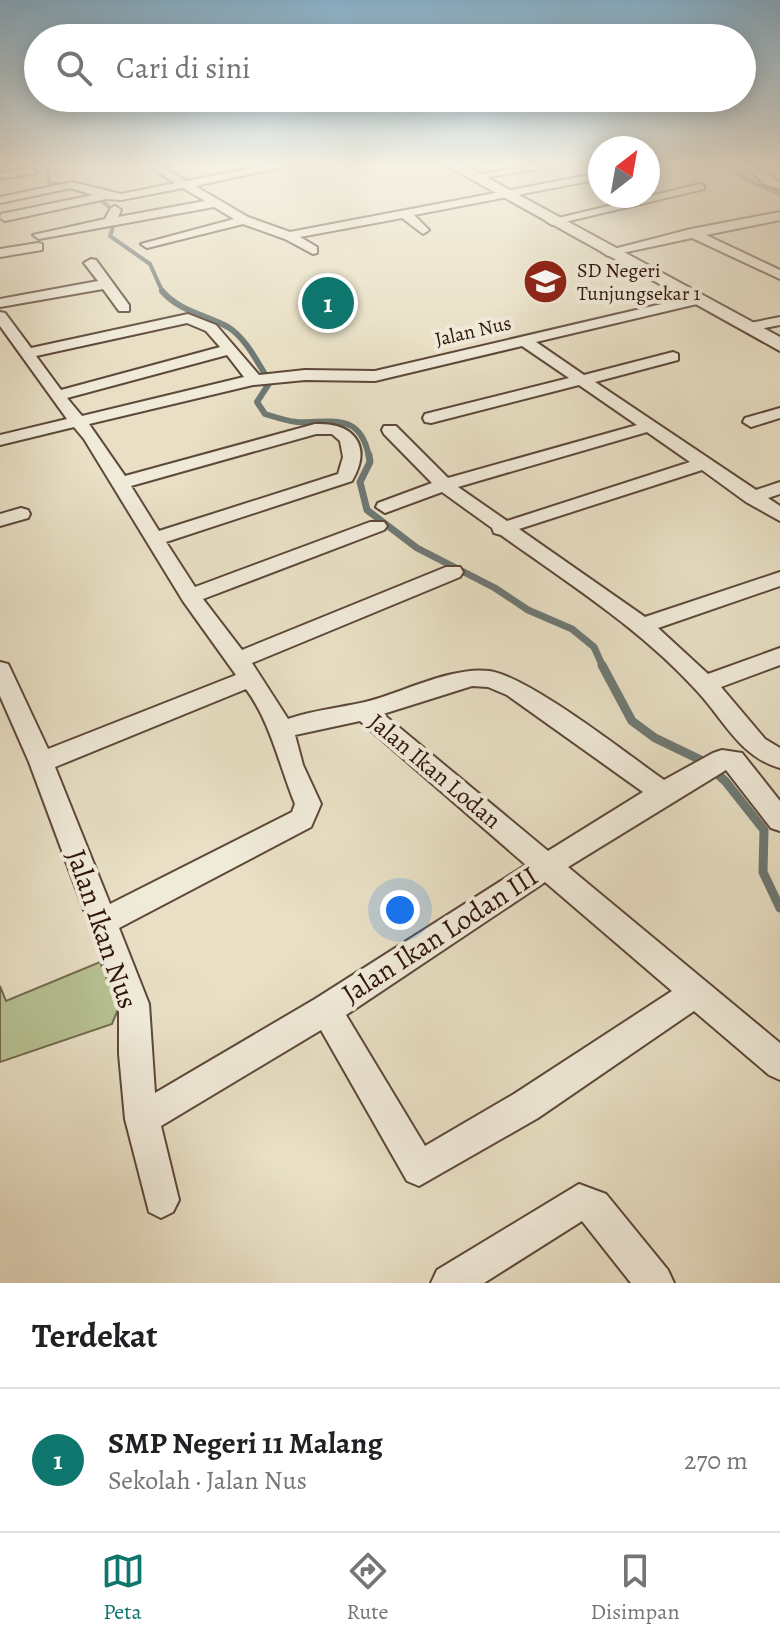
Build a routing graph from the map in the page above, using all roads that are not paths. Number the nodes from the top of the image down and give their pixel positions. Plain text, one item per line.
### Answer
1 (80, 224) edge
2 (228, 224) edge
3 (255, 224) edge
4 (347, 224) edge
5 (416, 224) edge
6 (557, 224) edge
7 (739, 224) edge
8 (423, 230) dead end
9 (691, 233) junction
10 (289, 236) junction
11 (147, 244) dead end
12 (313, 250) dead end
13 (608, 252) junction
14 (0, 253) edge
15 (91, 263) dead end
16 (780, 275) edge
17 (106, 284) junction
18 (696, 300) junction
19 (0, 303) edge
20 (124, 308) dead end
21 (0, 316) edge
22 (780, 321) edge
23 (750, 327) junction
24 (523, 340) junction
25 (780, 345) edge
26 (228, 350) junction
27 (29, 353) junction
28 (673, 357) dead end
29 (255, 380) junction
30 (578, 380) junction
31 (59, 395) junction
32 (780, 413) edge
33 (431, 418) dead end
34 (75, 422) junction
35 (751, 422) dead end
36 (648, 427) junction
37 (390, 430) dead end
38 (0, 440) edge
39 (704, 463) junction
40 (121, 483) junction
41 (444, 485) junction
42 (780, 487) edge
43 (753, 498) junction
44 (385, 507) dead end
45 (21, 514) dead end
46 (780, 515) edge
47 (0, 520) edge
48 (377, 526) dead end
49 (501, 529) junction
50 (154, 539) junction
51 (453, 572) dead end
52 (780, 579) edge
53 (190, 596) junction
54 (642, 626) junction
55 (780, 656) edge
56 (243, 669) junction
57 (705, 684) junction
58 (4, 688) edge
59 (364, 711) junction
60 (282, 730) junction
61 (780, 758) edge
62 (41, 762) junction
63 (663, 793) junction
64 (780, 820) edge
65 (548, 865) junction
66 (103, 922) junction
67 (695, 993) junction
68 (326, 1010) junction
69 (780, 1064) edge
70 (142, 1119) junction
71 (161, 1200) dead end
72 (450, 1283) edge
73 (655, 1283) edge

1 - 14 street
2 - 11 street
3 - 10 street
4 - 10 street
5 - 8 street
6 - 13 street
7 - 9 street
9 - 13 street
9 - 16 street
10 - 12 street
13 - 18 street
15 - 17 street
17 - 19 street
17 - 20 street
18 - 23 street
18 - 24 street, Jalan Nus
21 - 27 street
22 - 23 street
23 - 25 street
24 - 29 street, Jalan Nus
24 - 30 street
26 - 27 street
26 - 29 street
26 - 31 street
27 - 31 street
28 - 30 street
29 - 34 street, Jalan Nus
30 - 33 street
30 - 36 street
31 - 34 street
32 - 35 street
34 - 38 street, Jalan Nus
34 - 40 street
36 - 39 street
36 - 41 street
37 - 41 street
39 - 43 street
39 - 49 street
40 - 50 street
40 - 50 street
41 - 44 street
41 - 49 street
42 - 43 street
43 - 46 street
45 - 47 street
48 - 53 street
49 - 54 street
50 - 53 street
51 - 56 street
52 - 54 street
53 - 56 street
54 - 57 street
55 - 57 street
56 - 60 street
56 - 62 street
57 - 61 street
58 - 62 street, Jalan Ikan Nus
59 - 60 street, Jalan Ikan Lodan
59 - 63 street
59 - 65 street, Jalan Ikan Lodan
60 - 66 street
62 - 66 street, Jalan Ikan Nus
63 - 64 street, Jalan Ikan Lodan III
63 - 65 street, Jalan Ikan Lodan III
65 - 67 street, Jalan Ikan Lodan
65 - 68 street, Jalan Ikan Lodan III
66 - 70 street, Jalan Ikan Nus
67 - 68 street, Jalan Ikan Lodan III
67 - 69 street, Jalan Ikan Lodan
68 - 70 street
70 - 71 street, Jalan Ikan Nus
72 - 73 street

